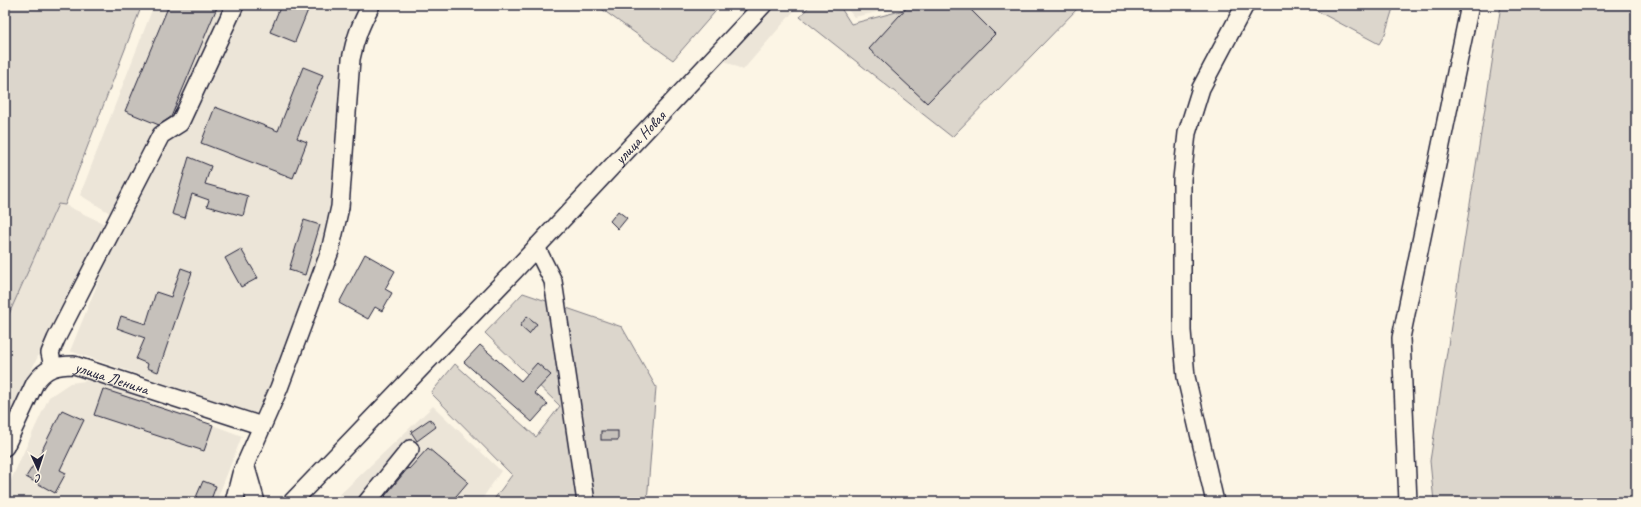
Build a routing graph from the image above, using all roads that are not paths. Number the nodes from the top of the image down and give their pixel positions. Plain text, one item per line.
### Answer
1 (235, 5) edge
2 (371, 5) edge
3 (763, 5) edge
4 (1245, 5) edge
5 (1470, 5) edge
6 (536, 247) junction
7 (53, 367) junction
8 (262, 426) junction
9 (5, 447) edge
10 (410, 450) dead end
11 (245, 464) junction
12 (234, 502) edge
13 (256, 502) edge
14 (292, 502) edge
15 (367, 502) edge
16 (586, 502) edge
17 (1215, 502) edge
18 (1408, 502) edge

1 - 7 street
2 - 8 street
3 - 6 street, улица Новая
4 - 17 street
5 - 18 street
6 - 14 street, улица Новая
6 - 16 street
7 - 8 street, улица Ленина
7 - 9 street, улица Ленина
8 - 11 street
10 - 15 street
11 - 12 street
11 - 13 street

